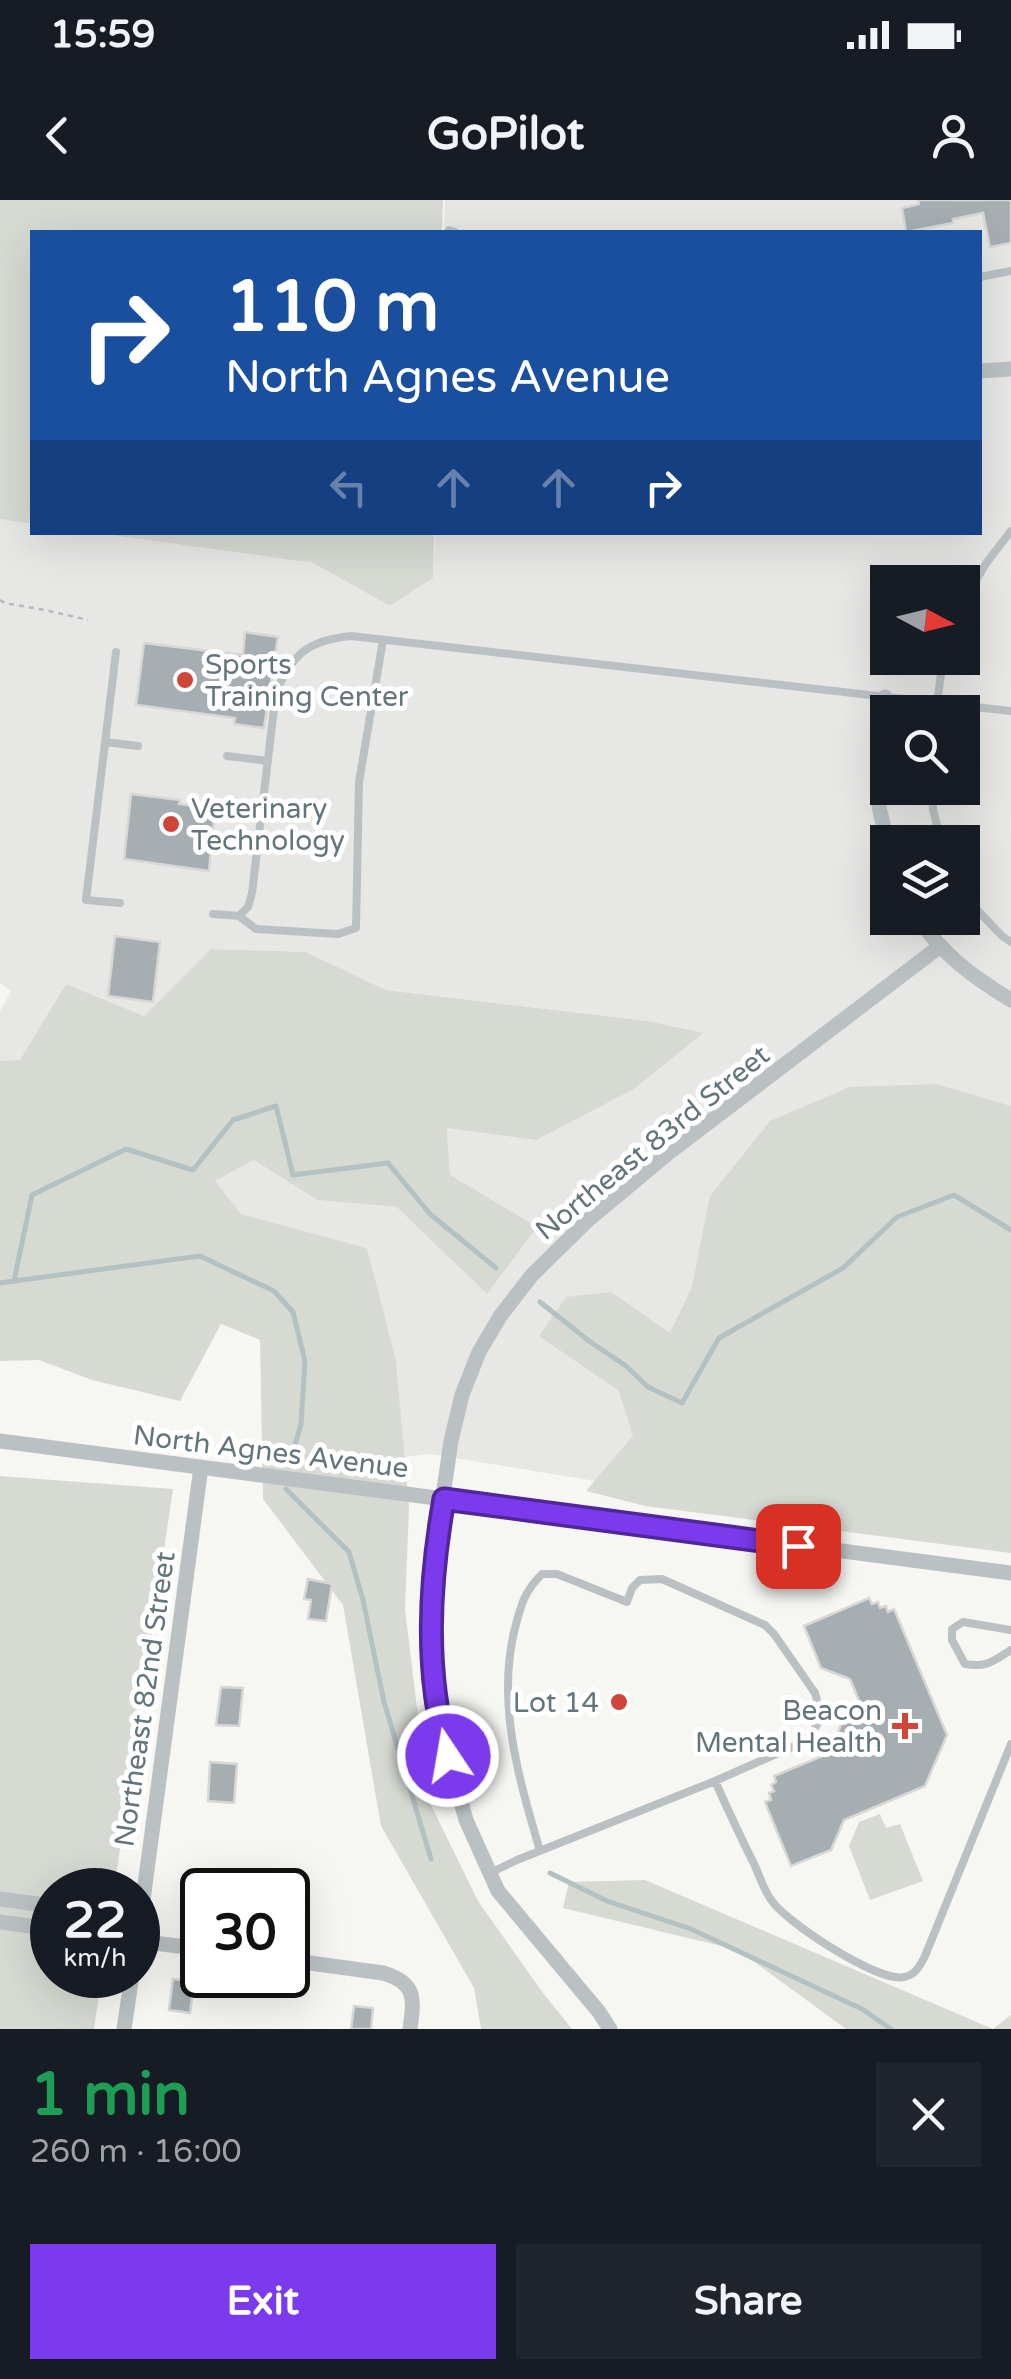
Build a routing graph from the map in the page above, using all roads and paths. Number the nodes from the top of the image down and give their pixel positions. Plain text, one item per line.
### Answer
1 (1011, 271) edge
2 (982, 277) edge
3 (1011, 369) edge
4 (982, 372) edge
5 (1011, 530) edge
6 (980, 574) edge
7 (0, 600) edge
8 (88, 620) dead end
9 (383, 640) junction
10 (116, 652) dead end
11 (870, 696) edge
12 (980, 710) edge
13 (1011, 711) edge
14 (105, 742) junction
15 (138, 746) dead end
16 (228, 756) dead end
17 (268, 760) junction
18 (120, 903) dead end
19 (980, 913) edge
20 (213, 914) dead end
21 (239, 916) junction
22 (930, 935) edge
23 (1011, 942) edge
24 (939, 947) junction
25 (1011, 1000) edge
26 (0, 1442) edge
27 (202, 1468) junction
28 (444, 1499) junction
29 (1011, 1573) edge
30 (1011, 1630) edge
31 (1011, 1650) edge
32 (1011, 1744) edge
33 (714, 1782) junction
34 (540, 1851) junction
35 (146, 1868) edge
36 (490, 1874) junction
37 (0, 1899) edge
38 (30, 1903) edge
39 (0, 1922) edge
40 (30, 1926) edge
41 (310, 1963) edge
42 (129, 1998) edge
43 (124, 2029) edge
44 (410, 2029) edge
45 (610, 2029) edge

1 - 2 lane
3 - 4 street
5 - 6 lane
7 - 8 path
9 - 11 lane
9 - 17 lane
9 - 21 lane
10 - 14 lane
12 - 13 lane
14 - 15 lane
14 - 18 lane
16 - 17 lane
17 - 21 lane
19 - 23 lane
20 - 21 lane
22 - 24 street
24 - 25 street
24 - 28 street, Northeast 83rd Street
26 - 27 street, North Agnes Avenue
27 - 28 street, North Agnes Avenue
27 - 35 street, Northeast 82nd Street
28 - 29 street, North Agnes Avenue
28 - 36 street, Northeast 83rd Street
30 - 31 lane
32 - 33 lane
33 - 34 lane
33 - 34 lane
34 - 36 lane
36 - 45 street, Northeast 83rd Street
37 - 38 street
39 - 40 street
41 - 44 street
42 - 43 street

